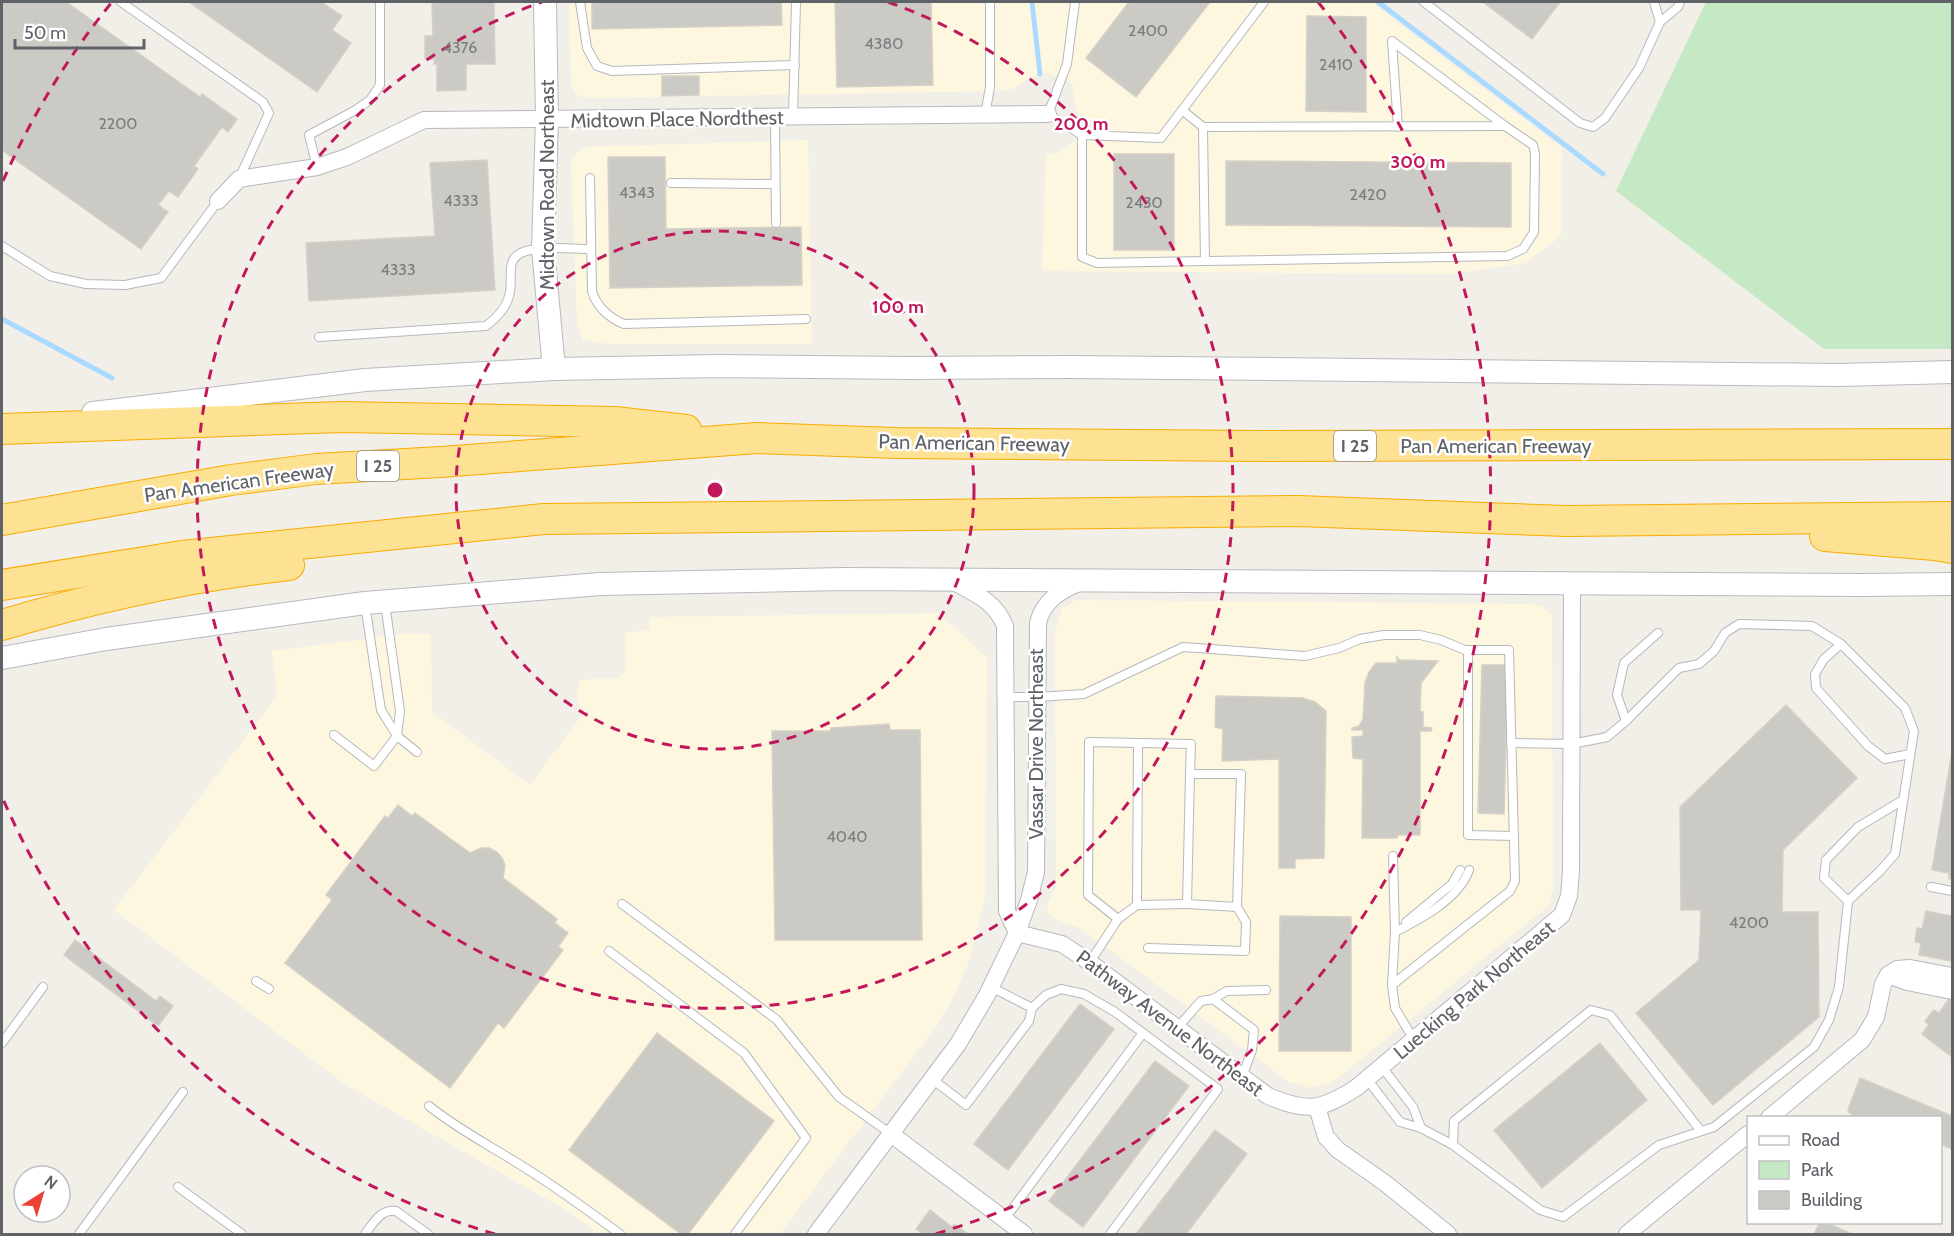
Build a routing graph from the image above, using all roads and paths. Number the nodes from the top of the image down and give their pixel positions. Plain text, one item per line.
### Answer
1 (121, 2) edge
2 (380, 2) edge
3 (545, 2) edge
4 (580, 2) edge
5 (796, 2) edge
6 (990, 2) edge
7 (1075, 2) edge
8 (1264, 2) edge
9 (1424, 2) edge
10 (1654, 2) edge
11 (1680, 2) edge
12 (1660, 22) junction
13 (795, 65) junction
14 (1182, 110) junction
15 (1048, 114) junction
16 (985, 115) junction
17 (775, 117) junction
18 (793, 117) junction
19 (547, 120) junction
20 (1506, 126) junction
21 (1203, 127) junction
22 (1398, 127) junction
23 (1082, 135) junction
24 (317, 167) junction
25 (590, 178) dead end
26 (239, 179) junction
27 (671, 183) dead end
28 (775, 184) junction
29 (218, 201) joint
30 (776, 223) dead end
31 (2, 246) edge
32 (543, 249) junction
33 (591, 249) junction
34 (1205, 261) junction
35 (806, 319) dead end
36 (319, 337) dead end
37 (554, 369) junction
38 (1953, 372) edge
39 (2, 427) edge
40 (757, 438) junction
41 (1953, 438) edge
42 (1918, 444) junction
43 (1953, 444) edge
44 (1953, 517) edge
45 (2, 520) edge
46 (1567, 521) junction
47 (402, 534) junction
48 (1953, 548) edge
49 (1087, 579) junction
50 (951, 580) junction
51 (1572, 583) junction
52 (1953, 584) edge
53 (2, 585) edge
54 (375, 602) junction
55 (2, 625) edge
56 (1658, 633) dead end
57 (1841, 644) junction
58 (1468, 650) junction
59 (2, 658) edge
60 (1005, 697) junction
61 (1037, 697) junction
62 (1626, 721) junction
63 (334, 735) dead end
64 (397, 736) junction
65 (1138, 743) junction
66 (1511, 743) junction
67 (1572, 744) junction
68 (417, 752) dead end
69 (1910, 754) junction
70 (1190, 774) junction
71 (1903, 800) junction
72 (1514, 836) junction
73 (1393, 856) dead end
74 (1464, 870) dead end
75 (1931, 887) dead end
76 (1953, 891) edge
77 (1848, 901) junction
78 (622, 904) dead end
79 (1137, 904) junction
80 (1187, 904) junction
81 (1237, 907) junction
82 (1118, 919) junction
83 (1395, 932) junction
84 (1017, 933) junction
85 (1148, 948) dead end
86 (609, 951) dead end
87 (1090, 962) junction
88 (1888, 975) junction
89 (1953, 976) edge
90 (256, 981) dead end
91 (1392, 985) junction
92 (43, 987) dead end
93 (991, 987) junction
94 (269, 989) dead end
95 (1266, 990) dead end
96 (1953, 991) edge
97 (1214, 999) junction
98 (1032, 1008) junction
99 (1177, 1028) junction
100 (1143, 1033) junction
101 (1414, 1040) junction
102 (2, 1043) edge
103 (1382, 1067) junction
104 (1242, 1077) junction
105 (932, 1079) junction
106 (1367, 1079) junction
107 (183, 1092) dead end
108 (429, 1106) dead end
109 (1317, 1107) junction
110 (1771, 1116) edge
111 (1421, 1128) junction
112 (1701, 1131) junction
113 (891, 1134) junction
114 (1747, 1136) edge
115 (1453, 1144) junction
116 (178, 1187) dead end
117 (1004, 1220) junction
118 (79, 1234) edge
119 (242, 1234) edge
120 (365, 1234) edge
121 (428, 1234) edge
122 (620, 1234) edge
123 (735, 1234) edge
124 (816, 1234) edge
125 (1024, 1234) edge
126 (1110, 1234) edge
127 (1448, 1234) edge
128 (1627, 1234) edge

1 - 26 lane
2 - 24 lane
3 - 19 main road, Midtown Road Northeast
4 - 13 lane
5 - 13 lane
6 - 16 lane
7 - 15 lane
8 - 14 lane
9 - 12 lane
10 - 12 lane
11 - 12 lane
13 - 18 lane
14 - 21 lane
14 - 23 lane
15 - 16 street, Midtown Place Nordthest
15 - 23 lane
16 - 18 street, Midtown Place Nordthest
17 - 18 street, Midtown Place Nordthest
17 - 19 street, Midtown Place Nordthest
17 - 28 lane
19 - 24 street, Midtown Place Nordthest
19 - 32 main road, Midtown Road Northeast
20 - 22 lane
20 - 22 lane
20 - 34 lane
21 - 22 lane
21 - 34 lane
23 - 34 lane
24 - 26 street, Midtown Place Nordthest
25 - 33 lane
26 - 29 street
27 - 28 lane
28 - 30 lane
29 - 31 lane
32 - 33 lane
32 - 36 lane
32 - 37 main road, Midtown Road Northeast
33 - 35 lane
37 - 38 main road
37 - 39 main road
39 - 40 highway
40 - 42 highway, Pan American Freeway / I 25
40 - 45 highway, Pan American Freeway / I 25
41 - 42 highway
42 - 43 highway, Pan American Freeway / I 25
44 - 46 highway
46 - 47 highway
46 - 48 highway
47 - 53 highway
47 - 55 highway
49 - 50 main road
49 - 51 main road
49 - 61 street, Vassar Drive Northeast
50 - 54 main road
50 - 60 street, Vassar Drive Northeast
51 - 52 main road
51 - 67 street, Luecking Park Northeast
54 - 59 main road
54 - 64 lane
54 - 64 lane
56 - 62 lane
57 - 62 lane
57 - 69 lane
57 - 69 lane
58 - 61 lane
58 - 66 lane
58 - 72 lane
60 - 61 lane
60 - 84 street, Vassar Drive Northeast
61 - 84 street, Vassar Drive Northeast
62 - 67 lane
63 - 64 lane
64 - 68 lane
65 - 70 lane
65 - 79 lane
65 - 82 lane
66 - 67 lane
66 - 72 lane
67 - 101 street, Luecking Park Northeast
69 - 71 lane
70 - 80 lane
70 - 81 lane
71 - 77 lane
71 - 77 lane
72 - 91 lane
73 - 83 lane
74 - 83 lane
75 - 76 lane
77 - 112 lane
78 - 113 lane
79 - 80 lane
79 - 82 lane
80 - 81 lane
81 - 85 lane
82 - 87 lane
83 - 91 lane
84 - 87 street, Pathway Avenue Northeast
84 - 93 street, Vassar Drive Northeast
86 - 123 lane
87 - 99 street, Pathway Avenue Northeast
88 - 89 street
88 - 96 street
88 - 110 street
90 - 94 lane
91 - 101 lane
92 - 102 lane
93 - 98 lane
93 - 105 street, Vassar Drive Northeast
95 - 97 lane
97 - 99 lane
97 - 104 lane
98 - 100 lane
98 - 105 lane
99 - 104 street, Pathway Avenue Northeast
100 - 117 lane
100 - 126 lane
101 - 103 street, Luecking Park Northeast
103 - 106 street, Luecking Park Northeast
103 - 111 lane
104 - 109 street, Pathway Avenue Northeast
105 - 113 street, Vassar Drive Northeast
106 - 109 street, Luecking Park Northeast
106 - 111 lane
107 - 118 lane
108 - 122 lane
109 - 127 street
111 - 115 lane
112 - 115 lane
112 - 115 lane
113 - 117 street
113 - 124 street, Vassar Drive Northeast
114 - 128 street
116 - 119 lane
117 - 125 street
120 - 121 lane

